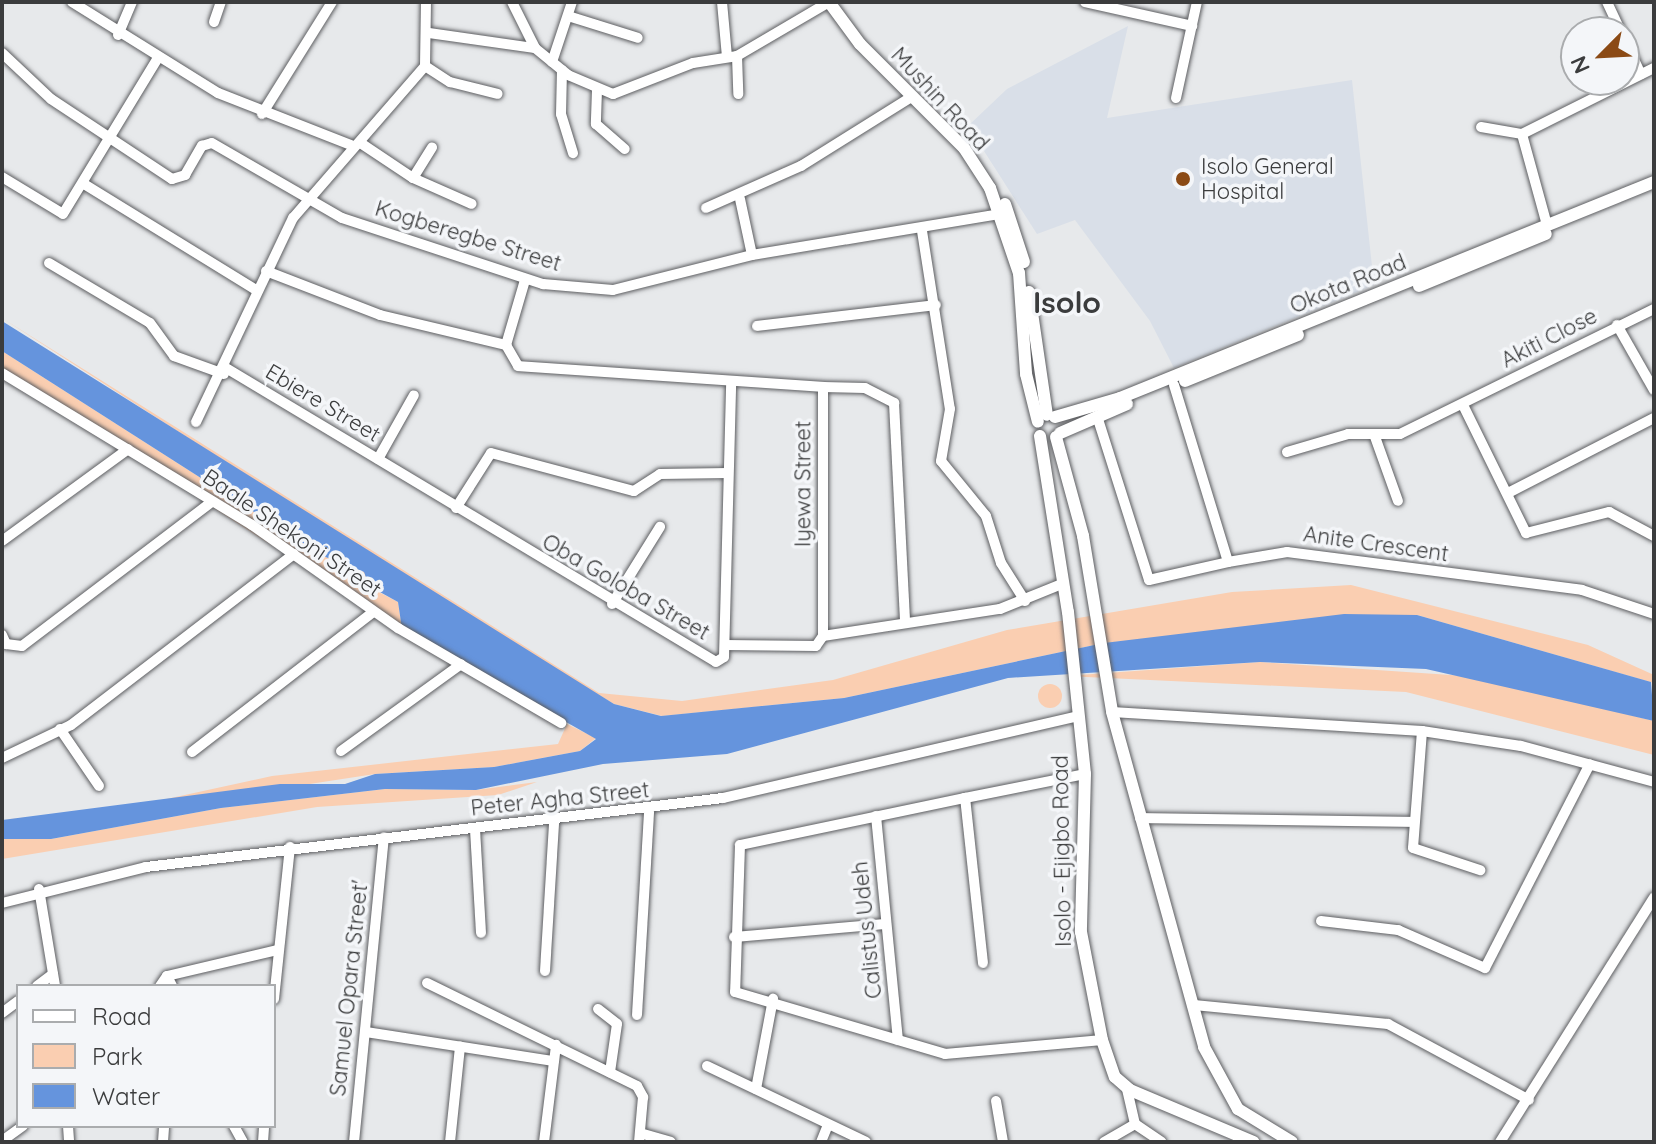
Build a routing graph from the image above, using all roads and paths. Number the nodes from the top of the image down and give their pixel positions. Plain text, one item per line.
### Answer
1 (72, 2) edge
2 (132, 2) edge
3 (221, 2) edge
4 (332, 2) edge
5 (426, 2) edge
6 (512, 2) edge
7 (572, 2) edge
8 (722, 2) edge
9 (829, 2) edge
10 (837, 2) edge
11 (1085, 2) edge
12 (1197, 2) edge
13 (1110, 5) edge
14 (568, 16) junction
15 (214, 22) dead end
16 (1192, 26) junction
17 (429, 33) junction
18 (118, 35) junction
19 (638, 38) dead end
20 (535, 48) junction
21 (2, 53) edge
22 (732, 57) junction
23 (158, 58) junction
24 (552, 62) junction
25 (425, 66) junction
26 (1654, 68) edge
27 (562, 70) junction
28 (1641, 74) joint
29 (597, 90) junction
30 (498, 94) dead end
31 (738, 94) dead end
32 (913, 96) junction
33 (1176, 98) dead end
34 (262, 114) junction
35 (1481, 127) dead end
36 (1522, 134) junction
37 (111, 142) junction
38 (357, 144) junction
39 (432, 148) dead end
40 (625, 149) dead end
41 (573, 153) dead end
42 (2, 177) edge
43 (413, 178) junction
44 (84, 184) junction
45 (1654, 184) edge
46 (309, 195) junction
47 (740, 199) junction
48 (472, 204) dead end
49 (706, 208) dead end
50 (1001, 214) junction
51 (1547, 225) junction
52 (922, 231) junction
53 (752, 255) junction
54 (49, 263) dead end
55 (266, 271) junction
56 (525, 280) junction
57 (258, 291) junction
58 (936, 305) junction
59 (1654, 309) edge
60 (1617, 325) junction
61 (757, 326) dead end
62 (506, 345) junction
63 (225, 371) junction
64 (2, 373) edge
65 (731, 385) junction
66 (1174, 385) junction
67 (823, 387) junction
68 (1654, 390) edge
69 (414, 395) dead end
70 (1463, 405) junction
71 (1097, 416) junction
72 (1047, 418) junction
73 (1654, 418) edge
74 (196, 422) dead end
75 (1374, 434) junction
76 (1058, 435) junction
77 (1040, 436) junction
78 (128, 449) junction
79 (1287, 452) dead end
80 (378, 459) junction
81 (398, 472) joint
82 (728, 473) junction
83 (1508, 493) junction
84 (1398, 501) dead end
85 (212, 502) junction
86 (456, 508) junction
87 (660, 527) dead end
88 (1654, 536) edge
89 (2, 541) edge
90 (294, 554) junction
91 (1228, 562) junction
92 (1064, 583) junction
93 (1025, 601) junction
94 (612, 604) junction
95 (373, 612) junction
96 (1654, 614) edge
97 (905, 622) junction
98 (823, 636) junction
99 (3, 642) edge
100 (725, 645) junction
101 (461, 664) junction
102 (1113, 707) junction
103 (1078, 711) junction
104 (561, 723) dead end
105 (60, 729) junction
106 (1422, 731) junction
107 (341, 751) dead end
108 (192, 752) dead end
109 (2, 758) edge
110 (1590, 764) junction
111 (1085, 774) junction
112 (1654, 782) edge
113 (99, 786) dead end
114 (965, 798) junction
115 (649, 811) junction
116 (876, 816) junction
117 (1140, 818) junction
118 (554, 822) junction
119 (1414, 822) junction
120 (475, 829) junction
121 (384, 837) junction
122 (290, 847) junction
123 (1480, 870) dead end
124 (39, 889) junction
125 (1654, 897) edge
126 (2, 903) edge
127 (1321, 921) dead end
128 (885, 924) junction
129 (481, 933) dead end
130 (734, 937) junction
131 (278, 950) junction
132 (983, 963) dead end
133 (545, 971) dead end
134 (54, 980) edge
135 (170, 981) edge
136 (427, 983) dead end
137 (275, 984) edge
138 (773, 999) junction
139 (1194, 1005) junction
140 (598, 1009) dead end
141 (637, 1015) dead end
142 (366, 1032) junction
143 (898, 1040) junction
144 (1102, 1040) junction
145 (556, 1045) junction
146 (460, 1047) junction
147 (554, 1061) junction
148 (707, 1066) dead end
149 (610, 1072) junction
150 (1127, 1088) junction
151 (756, 1089) junction
152 (1529, 1100) junction
153 (996, 1101) dead end
154 (1249, 1117) junction
155 (1135, 1124) junction
156 (828, 1125) junction
157 (20, 1128) edge
158 (1237, 1134) junction
159 (640, 1137) edge
160 (2, 1141) edge
161 (354, 1142) edge
162 (450, 1142) edge
163 (544, 1142) edge
164 (671, 1142) edge
165 (821, 1142) edge
166 (866, 1142) edge
167 (1003, 1142) edge
168 (1104, 1142) edge
169 (1162, 1142) edge
170 (1254, 1142) edge
171 (1292, 1142) edge
172 (1500, 1142) edge

1 - 18 street
2 - 18 street
3 - 15 street
4 - 34 street
5 - 17 street
6 - 20 street
7 - 14 street
8 - 22 street
9 - 22 street
9 - 32 main road, Mushin Road
10 - 72 main road, Mushin Road
11 - 13 street
12 - 16 street
13 - 16 street
14 - 19 street
14 - 24 street
16 - 33 street
17 - 20 street
17 - 25 street
18 - 23 street
20 - 24 street
21 - 37 street
22 - 29 street
22 - 31 street
23 - 34 street
23 - 37 street
24 - 27 street
25 - 30 street
25 - 38 street
26 - 28 street
27 - 29 street
27 - 41 street
28 - 36 street
29 - 40 street
32 - 47 street
32 - 50 main road, Mushin Road
34 - 38 street
35 - 36 street
36 - 51 street
37 - 44 street
37 - 46 street, Kogberegbe Street
38 - 43 street
38 - 46 street
39 - 43 street
42 - 44 street
43 - 48 street
44 - 57 street
45 - 51 main road, Okota Road
45 - 66 main road
46 - 55 street
46 - 56 street, Kogberegbe Street
47 - 49 street
47 - 53 street
50 - 52 street, Kogberegbe Street
50 - 72 main road, Mushin Road
51 - 72 main road, Okota Road
52 - 53 street, Kogberegbe Street
52 - 58 street
53 - 56 street, Kogberegbe Street
54 - 63 street, Ebiere Street
55 - 57 street
55 - 62 street
56 - 62 street
57 - 63 street
58 - 61 street
58 - 93 street
59 - 60 street, Akiti Close
60 - 68 street
60 - 70 street, Akiti Close
62 - 65 street
63 - 74 street
63 - 80 street, Ebiere Street
64 - 78 street, Baale Shekoni Street
65 - 67 street
65 - 82 street, Oba Goloba Street
66 - 71 main road
66 - 91 street
67 - 97 street
67 - 98 street, Iyewa Street
69 - 80 street
70 - 75 street, Akiti Close
70 - 83 street
71 - 76 main road
71 - 91 street, Anite Crescent
72 - 76 main road
72 - 77 main road
73 - 83 street
75 - 79 street, Akiti Close
75 - 84 street
76 - 77 main road
76 - 102 main road
77 - 92 main road
78 - 85 street, Baale Shekoni Street
78 - 89 street
80 - 81 street, Ebiere Street
81 - 86 street, Oba Goloba Street
82 - 86 street
82 - 100 street, Oba Goloba Street
83 - 88 street
85 - 90 street, Baale Shekoni Street
85 - 99 street
86 - 94 street, Oba Goloba Street
87 - 94 street
90 - 95 street, Baale Shekoni Street
90 - 105 street
91 - 96 street, Anite Crescent
92 - 93 street
92 - 103 main road, Isolo - Ejigbo Road
93 - 97 street
94 - 100 street, Oba Goloba Street
95 - 101 street, Baale Shekoni Street
95 - 108 street
97 - 98 street
98 - 100 street
101 - 104 street, Baale Shekoni Street
101 - 107 street
102 - 106 street
102 - 117 main road
103 - 111 main road, Isolo - Ejigbo Road
103 - 115 street, Peter Agha Street
105 - 109 street
105 - 113 street
106 - 110 street
106 - 119 street
110 - 112 street
110 - 127 street
111 - 114 street
111 - 144 main road, Isolo - Ejigbo Road
114 - 116 street
114 - 132 street
115 - 118 street, Peter Agha Street
115 - 141 street
116 - 128 street, Calistus Udeh
116 - 130 street
117 - 119 street
117 - 139 main road
118 - 120 street, Peter Agha Street
118 - 133 street
119 - 123 street
120 - 121 street, Peter Agha Street
120 - 129 street
121 - 122 street, Peter Agha Street
121 - 142 street, Samuel Opara Street'
122 - 124 street, Peter Agha Street
122 - 131 street
124 - 126 street, Peter Agha Street
124 - 134 street
125 - 152 street
128 - 130 street
128 - 143 street, Calistus Udeh
130 - 138 street
131 - 135 street
131 - 137 street
136 - 145 street
138 - 143 street
138 - 151 street
139 - 152 street
139 - 154 main road
140 - 149 street
142 - 146 street
142 - 161 street, Samuel Opara Street'
143 - 144 street
144 - 150 main road, Isolo - Ejigbo Road
145 - 147 street
145 - 149 street
146 - 147 street
146 - 162 street
147 - 163 street
148 - 151 street
149 - 159 street
150 - 155 street
150 - 158 main road
151 - 156 street
152 - 172 street
153 - 167 street
154 - 158 main road
154 - 171 main road
155 - 168 street
155 - 169 street
156 - 165 street
156 - 166 street
157 - 160 street
158 - 170 main road
159 - 164 street

